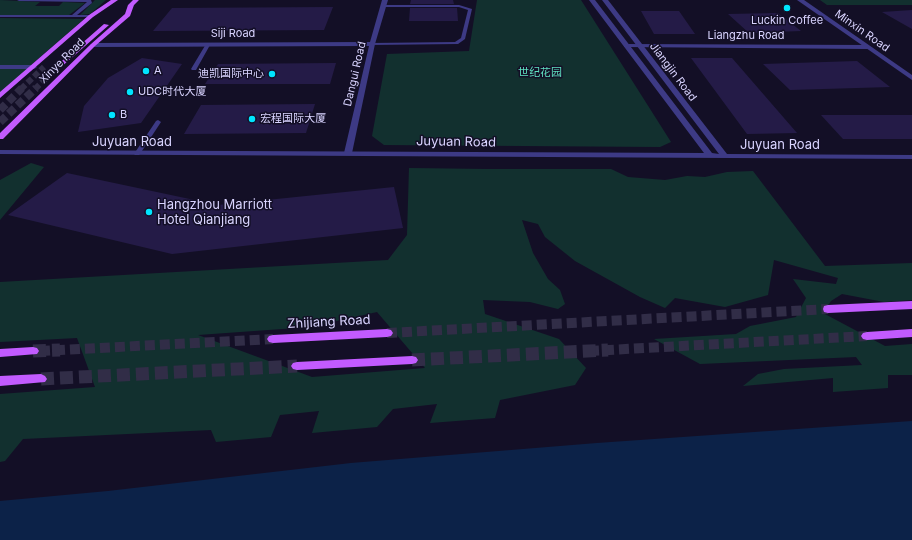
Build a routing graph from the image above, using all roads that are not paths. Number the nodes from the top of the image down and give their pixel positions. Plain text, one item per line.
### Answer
1 (19, 0) edge
2 (114, 0) edge
3 (592, 0) edge
4 (605, 0) edge
5 (800, 0) edge
6 (133, 3) edge
7 (384, 3) edge
8 (0, 16) edge
9 (73, 16) junction
10 (91, 16) junction
11 (208, 44) junction
12 (372, 44) junction
13 (93, 45) junction
14 (626, 46) junction
15 (640, 46) junction
16 (867, 47) junction
17 (55, 57) tunnel mouth
18 (0, 67) edge
19 (34, 67) junction
20 (58, 67) tunnel mouth
21 (194, 69) dead end
22 (912, 78) edge
23 (0, 96) edge
24 (158, 122) dead end
25 (0, 136) edge
26 (0, 152) edge
27 (348, 153) junction
28 (137, 154) junction
29 (710, 156) junction
30 (725, 156) junction
31 (912, 157) edge
32 (912, 305) edge
33 (828, 309) tunnel mouth
34 (387, 333) tunnel mouth
35 (912, 333) edge
36 (867, 336) tunnel mouth
37 (273, 339) tunnel mouth
38 (33, 351) tunnel mouth
39 (0, 353) edge
40 (412, 360) tunnel mouth
41 (297, 366) tunnel mouth
42 (41, 379) tunnel mouth
43 (0, 381) edge

1 - 9 lane
2 - 10 main road, Xinye Road
2 - 17 main road
3 - 14 street, Jiangjin Road
4 - 15 street, Jiangjin Road
5 - 16 street, Minxin Road
6 - 13 main road, Xinye Road
6 - 20 main road
7 - 12 street, Dangui Road
7 - 12 lane
8 - 9 lane
9 - 10 lane
10 - 19 main road, Xinye Road
11 - 12 street, Siji Road
11 - 13 street, Siji Road
11 - 21 lane
12 - 27 street, Dangui Road
13 - 25 main road, Xinye Road
14 - 15 street, Liangzhu Road
14 - 29 street, Jiangjin Road
15 - 16 street, Liangzhu Road
15 - 30 street, Jiangjin Road
16 - 22 street, Minxin Road
18 - 19 street
19 - 23 main road, Xinye Road
24 - 28 lane
26 - 28 street, Juyuan Road
27 - 28 street, Juyuan Road
27 - 29 street, Juyuan Road
29 - 30 street, Juyuan Road
30 - 31 street, Juyuan Road
32 - 33 main road
34 - 37 main road, Zhijiang Road
35 - 36 main road
38 - 39 main road
40 - 41 main road
42 - 43 main road

